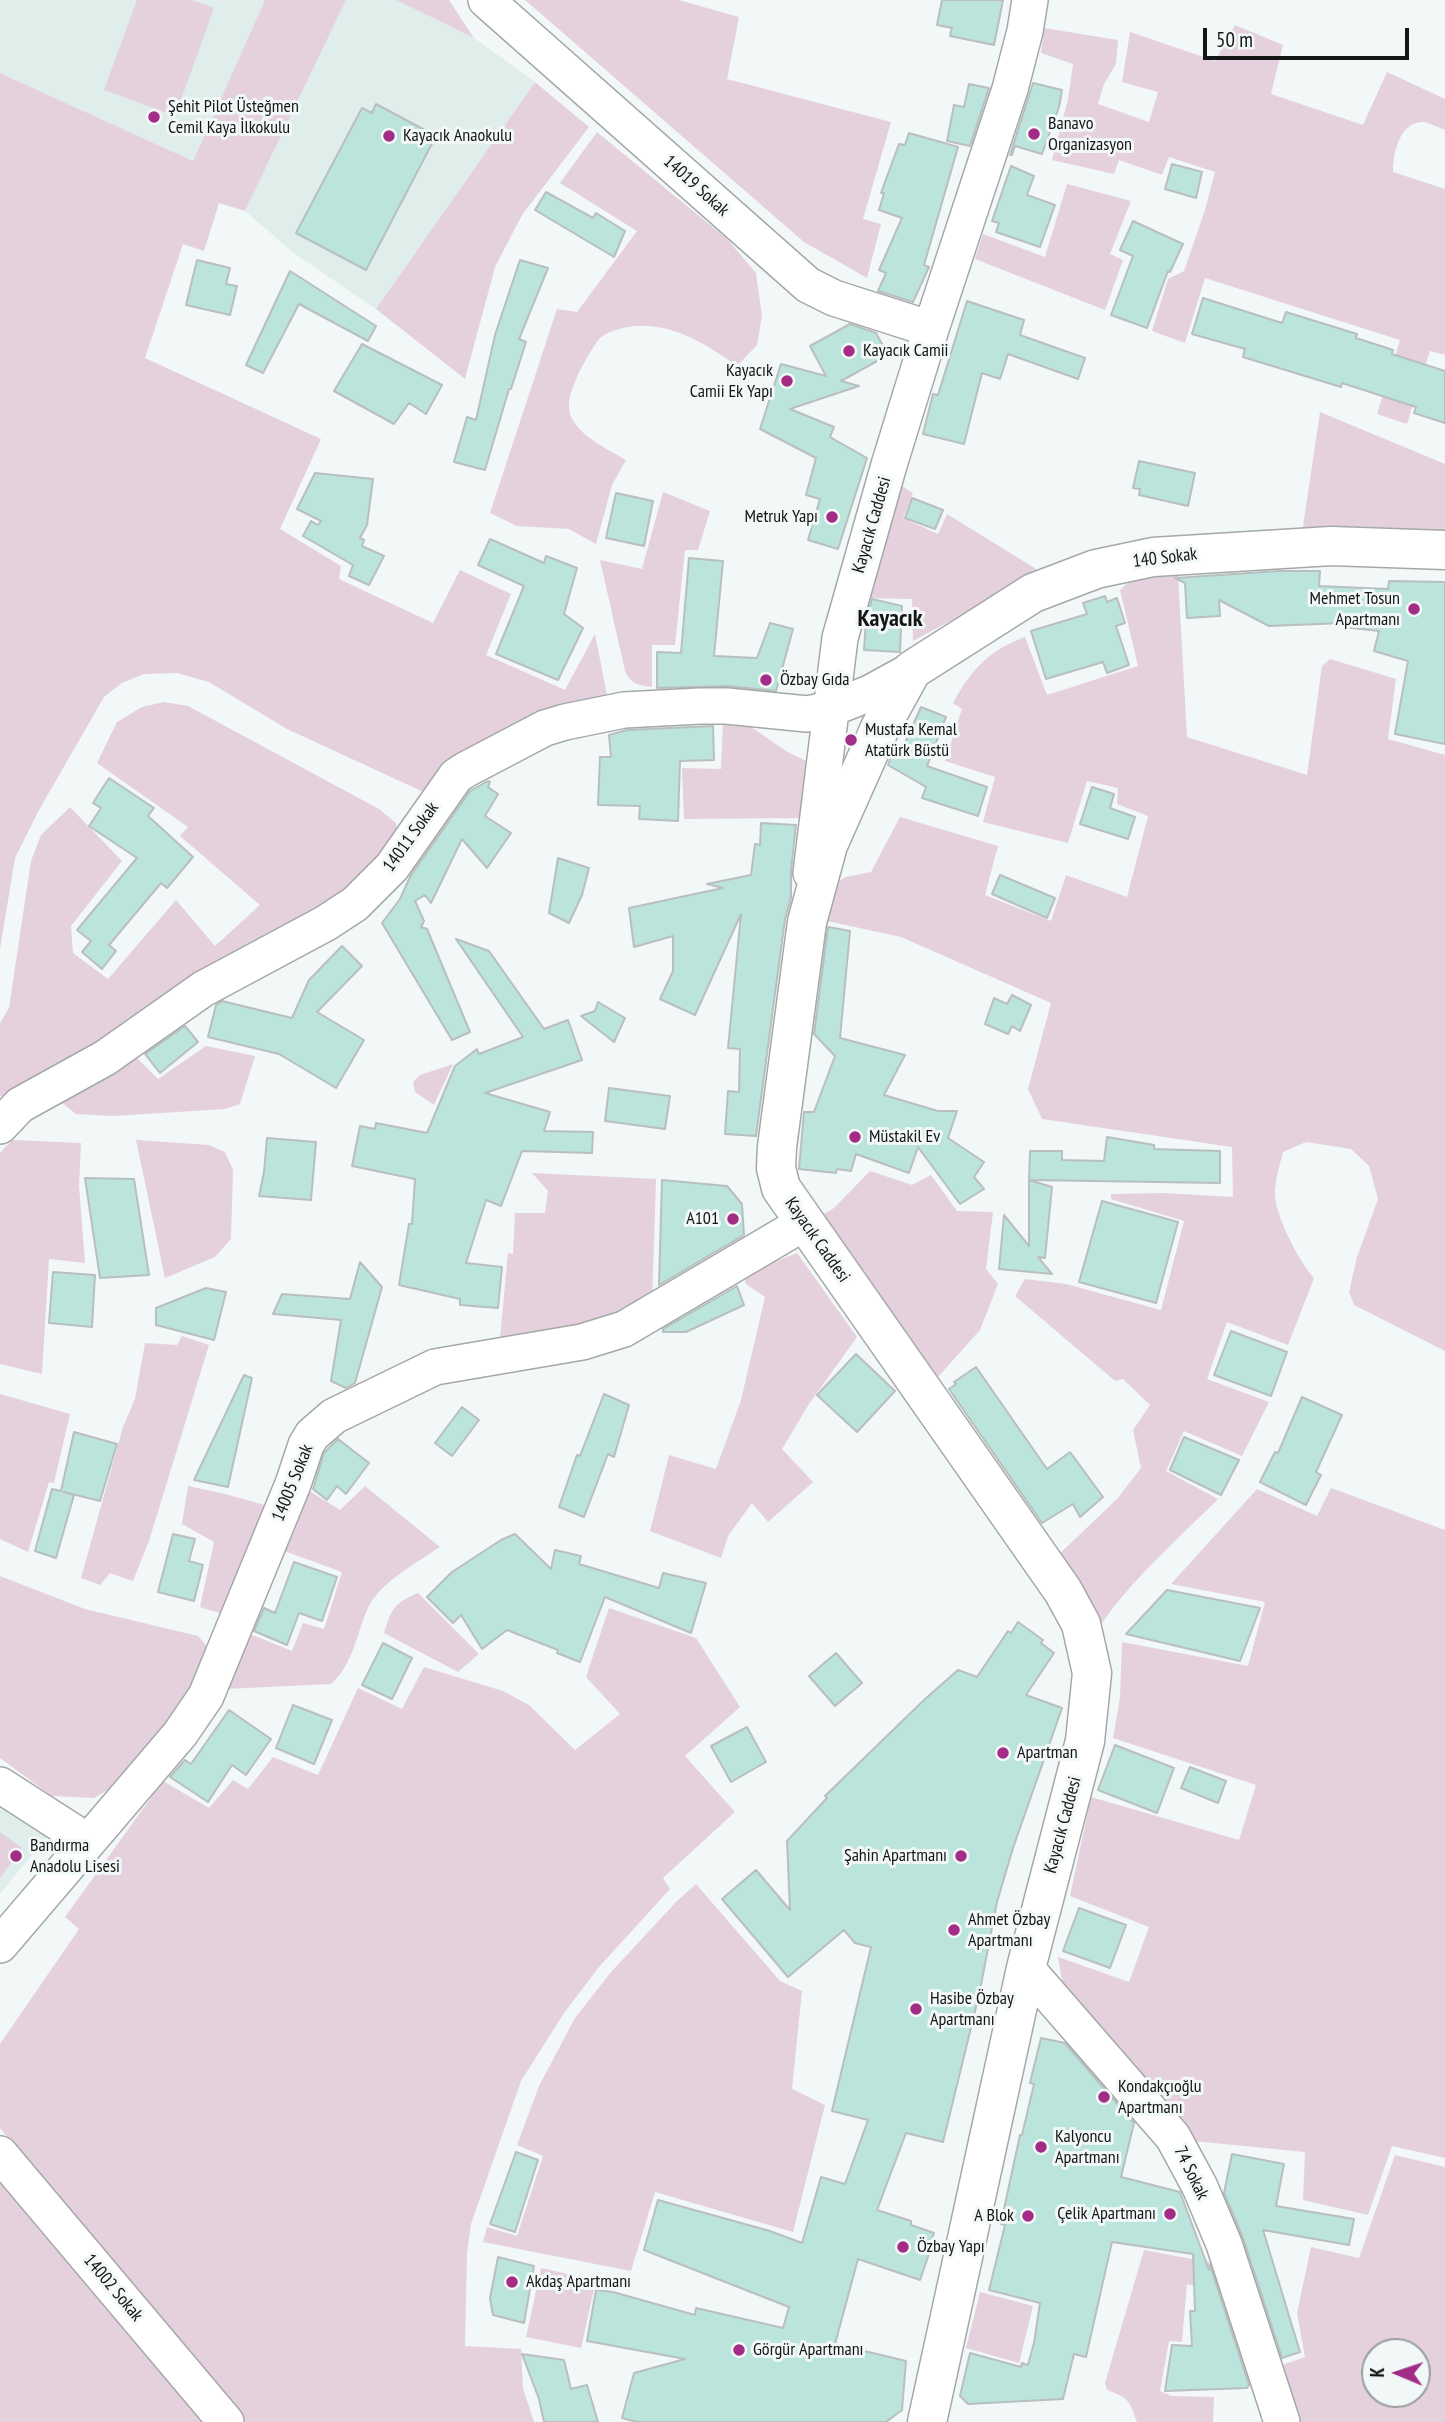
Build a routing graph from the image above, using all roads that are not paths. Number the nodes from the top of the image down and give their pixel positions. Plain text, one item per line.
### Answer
1 (486, 0) edge
2 (1030, 0) edge
3 (931, 329) junction
4 (1445, 550) edge
5 (912, 670) junction
6 (830, 709) junction
7 (807, 922) junction
8 (4, 1116) edge
9 (804, 1223) junction
10 (0, 1785) edge
11 (87, 1841) junction
12 (0, 1945) edge
13 (1026, 1968) junction
14 (0, 2154) edge
15 (226, 2422) edge
16 (927, 2422) edge
17 (1282, 2422) edge

1 - 3 street, 14019 Sokak
2 - 3 street, Kayacık Caddesi
3 - 6 street, Kayacık Caddesi
4 - 5 main road, 140 Sokak
5 - 6 street, 140 Sokak
5 - 7 main road, 140 Sokak
6 - 7 street, Kayacık Caddesi
6 - 8 street, 14011 Sokak
7 - 9 main road, Kayacık Caddesi
9 - 11 street, 14005 Sokak
9 - 13 main road, Kayacık Caddesi
10 - 11 street
11 - 12 street, 14005 Sokak
13 - 16 main road, Kayacık Caddesi
13 - 17 street, 74 Sokak
14 - 15 street, 14002 Sokak

